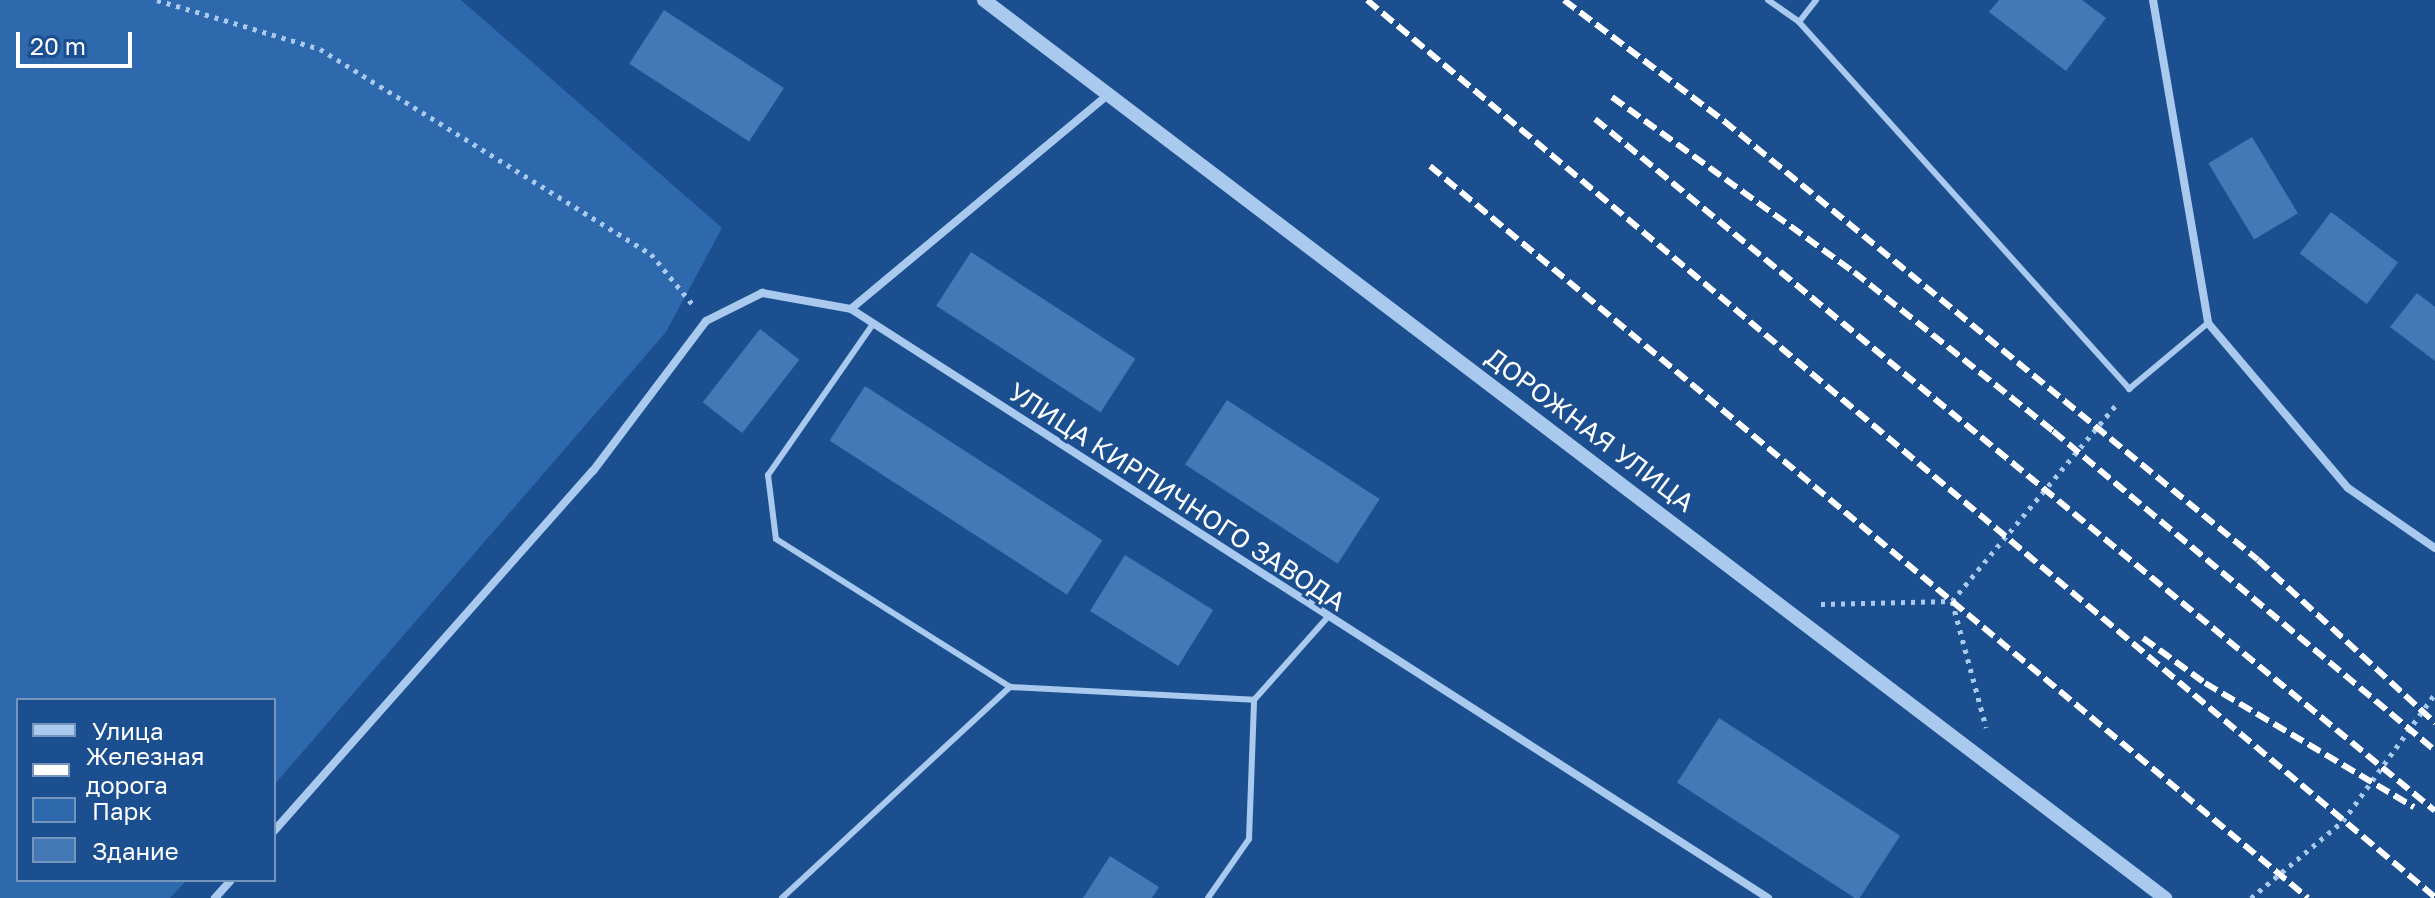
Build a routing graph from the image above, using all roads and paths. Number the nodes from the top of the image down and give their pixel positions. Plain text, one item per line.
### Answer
1 (157, 0) edge
2 (984, 0) edge
3 (1768, 0) edge
4 (1816, 0) edge
5 (2153, 0) edge
6 (1799, 22) junction
7 (1110, 93) junction
8 (851, 309) junction
9 (706, 321) junction
10 (2208, 323) junction
11 (873, 324) junction
12 (2129, 389) junction
13 (2435, 548) edge
14 (1952, 601) junction
15 (1779, 605) junction
16 (1327, 618) junction
17 (1010, 687) junction
18 (2435, 694) edge
19 (1254, 700) junction
20 (1997, 770) junction
21 (276, 829) edge
22 (229, 882) edge
23 (215, 898) edge
24 (782, 898) edge
25 (1208, 898) edge
26 (1768, 898) edge
27 (2165, 898) edge
28 (2251, 898) edge

1 - 9 path
2 - 7 street, ДОРОЖНАЯ УЛИЦА
3 - 6 lane
4 - 6 lane
5 - 10 street
6 - 12 lane
7 - 8 street
7 - 15 street, ДОРОЖНАЯ УЛИЦА
8 - 9 street
8 - 11 street, УЛИЦА КИРПИЧНОГО ЗАВОДА
9 - 21 street
10 - 12 lane
10 - 13 street
11 - 16 street, УЛИЦА КИРПИЧНОГО ЗАВОДА
11 - 17 lane
12 - 14 path
14 - 15 path
14 - 20 path
15 - 20 street, ДОРОЖНАЯ УЛИЦА
16 - 19 lane
16 - 26 street, УЛИЦА КИРПИЧНОГО ЗАВОДА
17 - 19 lane
17 - 24 lane
18 - 28 path
19 - 25 lane
20 - 27 street, ДОРОЖНАЯ УЛИЦА
22 - 23 street

